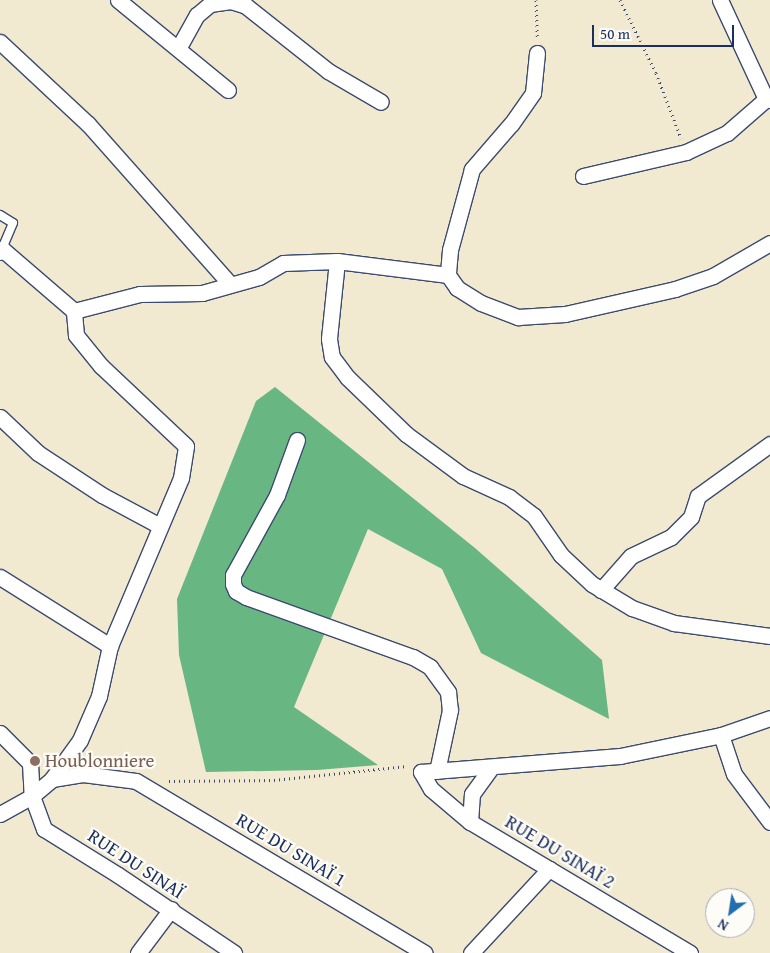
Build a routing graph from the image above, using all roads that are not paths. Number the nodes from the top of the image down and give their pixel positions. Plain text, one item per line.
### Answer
1 (118, 0) edge
2 (720, 0) edge
3 (0, 42) edge
4 (179, 47) junction
5 (537, 53) road end
6 (228, 90) dead end
7 (768, 100) edge
8 (381, 102) dead end
9 (583, 176) dead end
10 (0, 215) edge
11 (770, 243) edge
12 (1, 250) edge
13 (337, 261) junction
14 (448, 275) junction
15 (230, 284) junction
16 (74, 311) junction
17 (0, 417) edge
18 (297, 440) dead end
19 (770, 444) edge
20 (160, 526) junction
21 (0, 577) edge
22 (601, 590) junction
23 (770, 636) edge
24 (110, 646) junction
25 (770, 718) edge
26 (0, 733) edge
27 (720, 735) junction
28 (491, 768) junction
29 (437, 771) junction
30 (52, 779) junction
31 (32, 796) junction
32 (0, 814) edge
33 (470, 822) junction
34 (770, 822) edge
35 (549, 869) junction
36 (171, 909) junction
37 (138, 953) edge
38 (234, 953) edge
39 (425, 953) edge
40 (471, 953) edge
41 (690, 953) edge

1 - 4 street
2 - 7 street
3 - 15 street
4 - 6 street
4 - 8 street
5 - 14 street
7 - 9 street
10 - 12 lane
11 - 14 street
12 - 16 street
13 - 14 street
13 - 15 street
13 - 22 street
15 - 16 street
16 - 20 street
17 - 20 street
18 - 29 street
19 - 22 street
20 - 24 street
21 - 24 street
22 - 23 street
24 - 30 street
25 - 27 street
26 - 31 street, RUE DU SINAÏ
27 - 28 street
27 - 34 street
28 - 29 street
28 - 33 street
29 - 33 street, RUE DU SINAÏ 2
30 - 31 street
30 - 39 street, RUE DU SINAÏ 1
31 - 32 street
31 - 36 street, RUE DU SINAÏ
33 - 35 street, RUE DU SINAÏ 2
35 - 40 street
35 - 41 street, RUE DU SINAÏ 2
36 - 37 street
36 - 38 street, RUE DU SINAÏ

